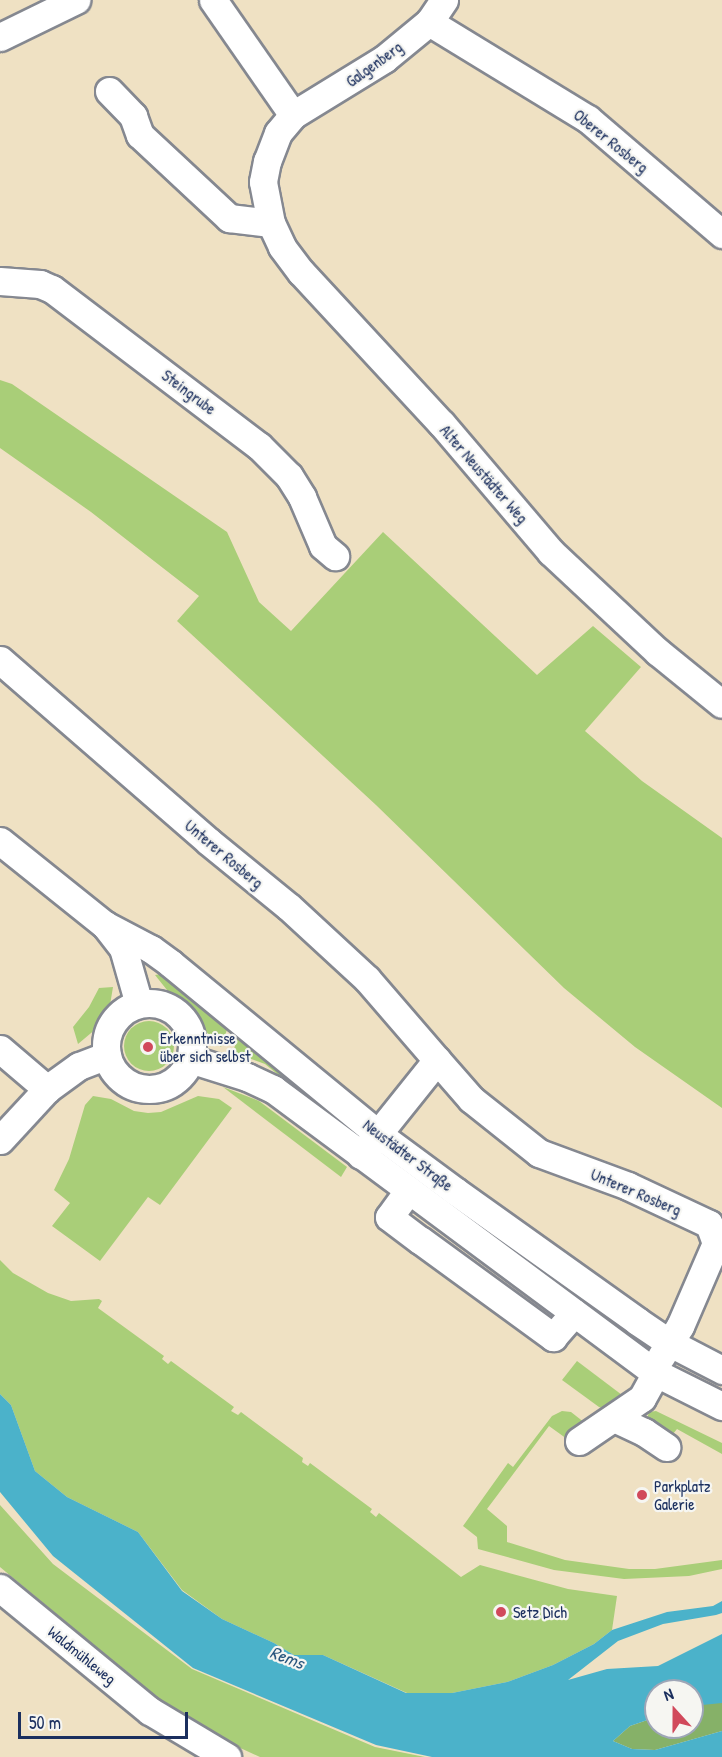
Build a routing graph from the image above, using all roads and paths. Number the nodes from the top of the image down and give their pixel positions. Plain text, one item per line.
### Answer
1 (76, 0) edge
2 (213, 0) edge
3 (437, 11) edge
4 (0, 37) edge
5 (109, 91) dead end
6 (293, 115) junction
7 (271, 223) junction
8 (722, 234) edge
9 (0, 281) edge
10 (335, 556) dead end
11 (0, 660) edge
12 (722, 704) edge
13 (0, 842) edge
14 (105, 925) junction
15 (139, 1004) junction
16 (0, 1048) edge
17 (107, 1055) junction
18 (190, 1059) junction
19 (437, 1060) junction
20 (47, 1089) junction
21 (378, 1134) junction
22 (0, 1140) edge
23 (361, 1155) junction
24 (675, 1334) junction
25 (722, 1370) edge
26 (655, 1372) junction
27 (722, 1406) edge
28 (614, 1418) junction
29 (579, 1441) dead end
30 (666, 1447) dead end
31 (0, 1587) edge
32 (227, 1757) edge

1 - 4 street
2 - 6 street
3 - 6 street, Galgenberg
3 - 8 street, Oberer Rosberg
5 - 7 street
6 - 7 street, Alter Neustädter Weg
7 - 12 street, Alter Neustädter Weg
9 - 10 street, Steingrube
11 - 19 street, Unterer Rosberg
13 - 14 street, Neustädter Straße
14 - 15 street, Neustädter Straße
14 - 21 street, Neustädter Straße
15 - 17 street
15 - 18 street
16 - 20 street
17 - 18 street
17 - 20 street
18 - 23 street, Neustädter Straße
19 - 21 street
19 - 24 street, Unterer Rosberg
20 - 22 street
21 - 23 street
21 - 24 street, Neustädter Straße
23 - 26 street, Neustädter Straße
24 - 25 street, Neustädter Straße
24 - 26 street, Unterer Rosberg
26 - 27 street, Neustädter Straße
26 - 28 street, Unterer Rosberg
28 - 29 street, Unterer Rosberg
28 - 30 street
31 - 32 street, Waldmühleweg

